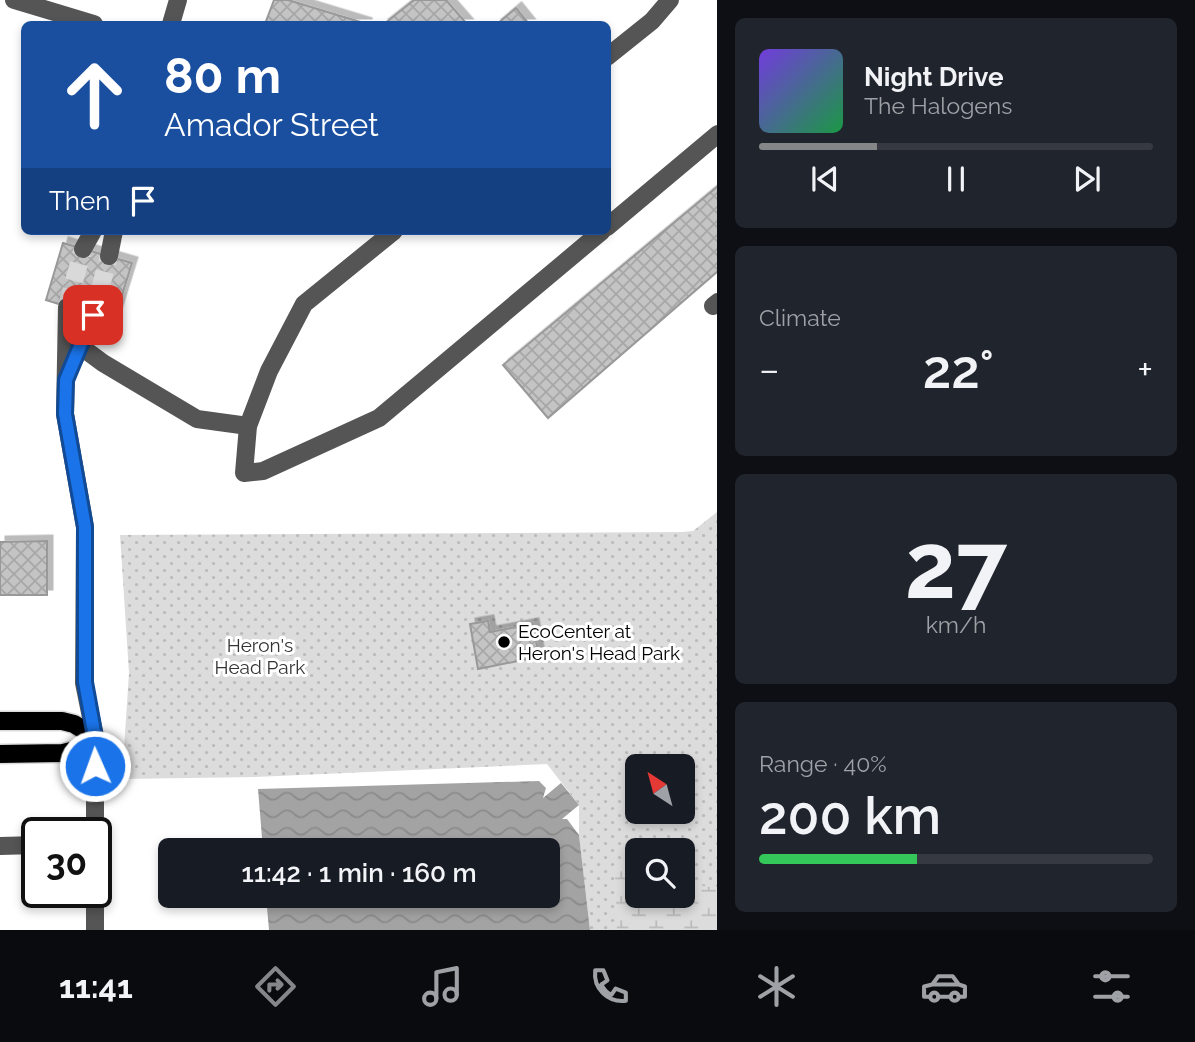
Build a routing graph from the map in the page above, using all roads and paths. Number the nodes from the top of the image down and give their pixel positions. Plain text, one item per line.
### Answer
1 (14, 0) edge
2 (178, 0) edge
3 (670, 0) edge
4 (84, 21) edge
5 (172, 21) edge
6 (611, 54) edge
7 (717, 134) edge
8 (611, 224) edge
9 (91, 235) edge
10 (113, 235) edge
11 (389, 235) edge
12 (597, 235) edge
13 (83, 249) tunnel mouth
14 (109, 256) tunnel mouth
15 (67, 307) tunnel mouth
16 (93, 315) tunnel mouth
17 (80, 346) junction
18 (66, 380) junction
19 (248, 426) junction
20 (0, 722) edge
21 (95, 737) junction
22 (0, 754) edge
23 (95, 817) edge
24 (21, 845) edge
25 (0, 846) edge
26 (95, 908) edge
27 (95, 930) edge

1 - 4 street
2 - 5 street
3 - 6 street
7 - 8 street
9 - 13 street
10 - 14 street
11 - 19 street
12 - 19 street
15 - 18 street
16 - 17 street
17 - 18 street
17 - 19 street
18 - 21 street
20 - 21 main road
21 - 22 main road
21 - 23 street
24 - 25 street
26 - 27 street

